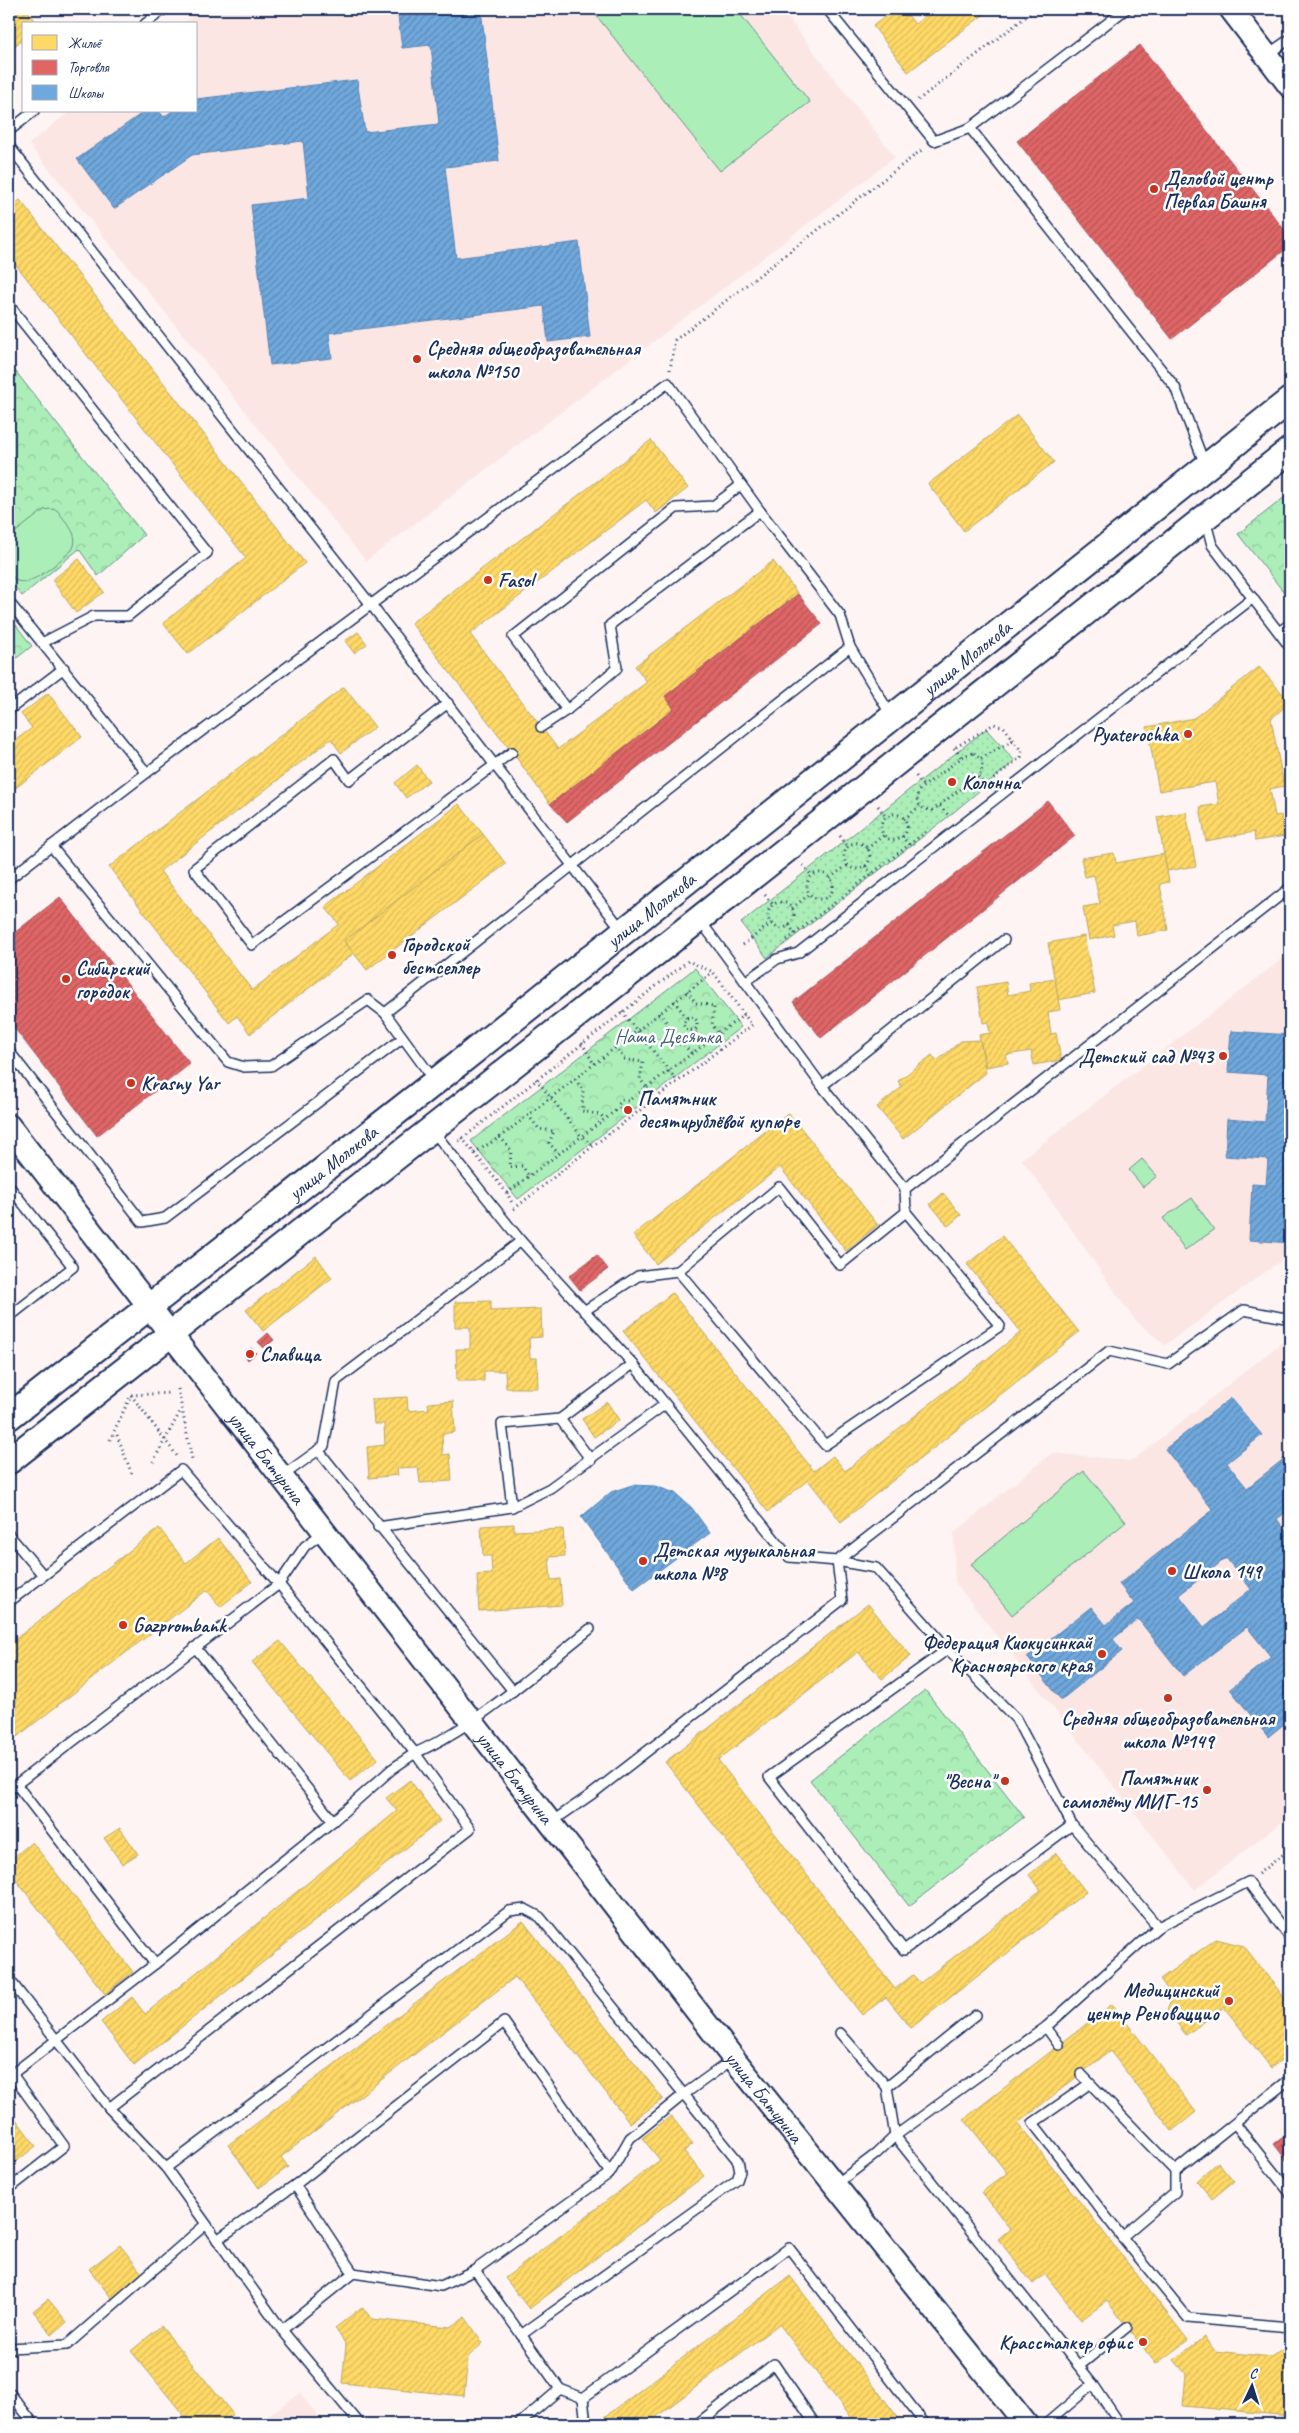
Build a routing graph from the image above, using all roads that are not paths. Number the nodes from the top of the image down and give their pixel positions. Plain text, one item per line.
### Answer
1 (164, 9) edge
2 (827, 9) edge
3 (1126, 9) edge
4 (1231, 9) edge
5 (148, 22) edge
6 (1290, 39) edge
7 (1267, 55) junction
8 (1290, 86) edge
9 (33, 112) edge
10 (970, 128) junction
11 (9, 132) edge
12 (9, 146) edge
13 (9, 306) edge
14 (1290, 400) edge
15 (1290, 450) edge
16 (1206, 468) junction
17 (742, 485) junction
18 (760, 512) junction
19 (1204, 516) junction
20 (1253, 598) junction
21 (9, 602) edge
22 (372, 606) junction
23 (1290, 624) edge
24 (1280, 632) junction
25 (42, 643) junction
26 (1290, 647) edge
27 (850, 648) junction
28 (64, 668) junction
29 (448, 703) junction
30 (9, 710) edge
31 (567, 710) junction
32 (892, 718) junction
33 (541, 727) dead end
34 (512, 752) dead end
35 (495, 764) junction
36 (146, 772) junction
37 (51, 846) junction
38 (572, 866) junction
39 (9, 879) edge
40 (1290, 888) edge
41 (699, 919) junction
42 (623, 932) junction
43 (1004, 940) dead end
44 (745, 982) junction
45 (385, 1014) junction
46 (403, 1038) junction
47 (9, 1051) edge
48 (435, 1082) junction
49 (822, 1086) junction
50 (9, 1126) edge
51 (432, 1128) junction
52 (9, 1186) edge
53 (904, 1189) junction
54 (906, 1212) junction
55 (521, 1241) junction
56 (678, 1270) junction
57 (149, 1306) junction
58 (584, 1311) junction
59 (9, 1317) edge
60 (1290, 1320) edge
61 (170, 1335) junction
62 (632, 1364) junction
63 (664, 1405) junction
64 (9, 1417) edge
65 (560, 1419) junction
66 (318, 1450) junction
67 (591, 1460) junction
68 (9, 1461) edge
69 (281, 1478) junction
70 (512, 1507) junction
71 (378, 1526) junction
72 (324, 1532) junction
73 (9, 1535) edge
74 (837, 1561) junction
75 (43, 1575) junction
76 (279, 1584) junction
77 (9, 1602) edge
78 (590, 1629) dead end
79 (196, 1647) junction
80 (948, 1649) junction
81 (513, 1691) junction
82 (470, 1721) junction
83 (415, 1752) junction
84 (12, 1787) edge
85 (333, 1821) junction
86 (550, 1823) junction
87 (1072, 1825) junction
88 (1158, 1926) junction
89 (1290, 1938) edge
90 (155, 1964) junction
91 (9, 1979) edge
92 (976, 2015) dead end
93 (1046, 2027) junction
94 (840, 2033) dead end
95 (56, 2040) junction
96 (1059, 2045) dead end
97 (734, 2059) junction
98 (1081, 2074) dead end
99 (10, 2076) edge
100 (1290, 2079) edge
101 (1089, 2084) junction
102 (887, 2087) junction
103 (683, 2095) junction
104 (109, 2108) junction
105 (1236, 2124) junction
106 (895, 2136) junction
107 (166, 2168) junction
108 (1175, 2171) junction
109 (610, 2173) junction
110 (295, 2185) junction
111 (835, 2185) junction
112 (9, 2189) edge
113 (1290, 2193) edge
114 (205, 2225) junction
115 (1122, 2238) junction
116 (217, 2240) junction
117 (475, 2270) junction
118 (353, 2273) junction
119 (1127, 2327) dead end
120 (1290, 2327) edge
121 (282, 2330) junction
122 (521, 2335) junction
123 (9, 2348) edge
124 (1079, 2366) junction
125 (1093, 2384) junction
126 (560, 2389) junction
127 (9, 2392) edge
128 (582, 2398) junction
129 (34, 2424) edge
130 (360, 2424) edge
131 (519, 2424) edge
132 (586, 2424) edge
133 (697, 2424) edge
134 (816, 2424) edge
135 (925, 2424) edge
136 (1026, 2424) edge
137 (1046, 2424) edge
138 (1120, 2424) edge

1 - 5 lane
2 - 10 lane
3 - 10 lane
4 - 7 street
6 - 7 lane
7 - 8 street
9 - 11 lane
10 - 16 lane
12 - 22 lane
13 - 25 lane
14 - 16 main road, улица Молокова
15 - 19 main road, улица Молокова
16 - 32 main road, улица Молокова
17 - 18 lane
17 - 22 lane
17 - 31 lane
18 - 27 lane
18 - 31 lane
19 - 20 lane
19 - 41 main road, улица Молокова
20 - 24 lane
20 - 44 lane
21 - 25 lane
22 - 29 lane
22 - 36 lane
23 - 24 lane
24 - 26 lane
25 - 28 lane
27 - 32 lane
27 - 38 lane
28 - 30 lane
28 - 36 lane
29 - 35 lane
29 - 35 lane
31 - 33 lane
32 - 42 main road, улица Молокова
34 - 35 lane
35 - 38 lane
36 - 37 lane
37 - 39 lane
37 - 45 lane
38 - 42 lane
38 - 45 lane
40 - 53 lane
41 - 44 lane
41 - 51 main road, улица Молокова
42 - 48 main road, улица Молокова
43 - 49 lane
44 - 49 lane
45 - 46 lane
46 - 47 lane
46 - 48 lane
48 - 57 main road, улица Молокова
49 - 53 lane
50 - 57 street, улица Батурина
51 - 55 lane
51 - 61 main road, улица Молокова
52 - 59 lane
53 - 54 lane
54 - 56 lane
54 - 56 lane
55 - 58 lane
55 - 66 lane
56 - 58 lane
57 - 61 street, улица Батурина
57 - 64 main road, улица Молокова
58 - 62 lane
60 - 74 lane
61 - 68 main road, улица Молокова
61 - 69 street, улица Батурина
62 - 63 lane
62 - 65 lane
63 - 67 lane
63 - 74 lane
65 - 67 lane
65 - 70 lane
66 - 69 lane
66 - 71 lane
67 - 70 lane
69 - 72 street, улица Батурина
70 - 71 lane
71 - 81 lane
72 - 76 lane
72 - 82 street, улица Батурина
73 - 75 lane
74 - 80 lane
74 - 86 lane
75 - 76 lane
75 - 77 lane
76 - 79 lane
76 - 83 lane
78 - 81 lane
79 - 84 lane
79 - 85 lane
80 - 87 lane
80 - 87 lane
81 - 82 lane
82 - 83 lane
82 - 86 street, улица Батурина
83 - 85 lane
83 - 104 lane
84 - 90 lane
85 - 90 lane
86 - 97 street, улица Батурина
87 - 88 lane
88 - 89 lane
88 - 93 lane
90 - 95 lane
91 - 95 lane
92 - 102 lane
93 - 96 lane
93 - 106 lane
94 - 102 lane
95 - 99 lane
95 - 104 lane
97 - 103 lane
97 - 111 street, улица Батурина
98 - 101 lane
99 - 112 lane
100 - 105 lane
101 - 108 lane
101 - 115 lane
102 - 106 lane
103 - 107 lane
103 - 109 lane
103 - 122 lane
104 - 107 lane
105 - 108 lane
105 - 113 lane
106 - 111 lane
106 - 124 lane
107 - 114 lane
108 - 115 lane
109 - 110 lane
109 - 117 lane
110 - 116 lane
110 - 118 lane
111 - 136 street, улица Батурина
114 - 116 lane
114 - 123 lane
115 - 120 lane
116 - 121 lane
117 - 118 lane
117 - 122 lane
118 - 121 lane
119 - 124 lane
121 - 130 lane
122 - 126 lane
124 - 125 lane
125 - 137 lane
125 - 138 lane
126 - 128 lane
126 - 131 lane
127 - 129 lane
128 - 132 lane
128 - 135 lane
133 - 134 lane

